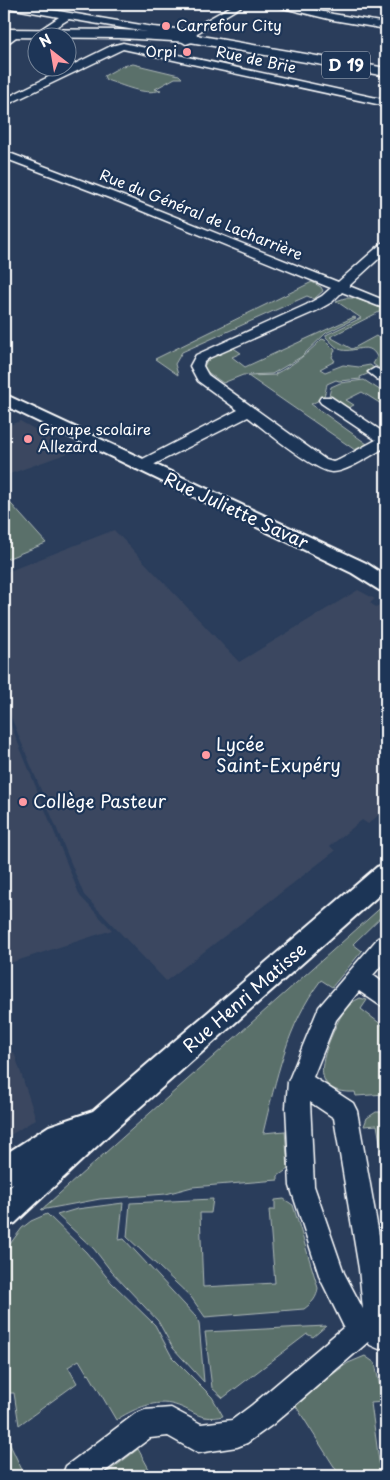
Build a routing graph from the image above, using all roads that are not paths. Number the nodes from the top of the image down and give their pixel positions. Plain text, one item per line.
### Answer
1 (4, 4) edge
2 (241, 4) edge
3 (278, 4) edge
4 (67, 16) junction
5 (386, 26) edge
6 (50, 28) edge
7 (28, 37) edge
8 (189, 37) junction
9 (5, 38) edge
10 (78, 38) edge
11 (78, 39) edge
12 (120, 40) junction
13 (386, 72) edge
14 (4, 103) edge
15 (386, 103) edge
16 (4, 154) edge
17 (386, 246) edge
18 (340, 288) junction
19 (386, 305) edge
20 (4, 399) edge
21 (326, 400) dead end
22 (248, 411) junction
23 (386, 441) edge
24 (140, 466) junction
25 (386, 585) edge
26 (386, 874) edge
27 (386, 946) edge
28 (357, 977) junction
29 (386, 997) edge
30 (300, 1082) junction
31 (103, 1121) junction
32 (4, 1172) edge
33 (4, 1212) edge
34 (375, 1335) edge
35 (76, 1476) edge

1 - 4 street
2 - 8 street
3 - 5 street
4 - 6 street
4 - 8 street
7 - 9 main road, D 19
8 - 12 main road, D 19
8 - 13 main road, D 19
10 - 12 main road, D 19
11 - 12 main road, D 19
12 - 14 street
12 - 15 street, Rue de Brie
16 - 18 street, Rue du Général de Lacharrière
17 - 18 street
18 - 19 street, Rue du Général de Lacharrière
18 - 22 street
20 - 24 street, Rue Juliette Savar
21 - 23 street
22 - 23 street
22 - 24 street
24 - 25 street, Rue Juliette Savar
26 - 31 street, Rue Henri Matisse
27 - 28 street
28 - 29 street
28 - 30 street
30 - 34 street
30 - 34 street
31 - 32 street
31 - 33 street, Rue Henri Matisse
34 - 35 street

